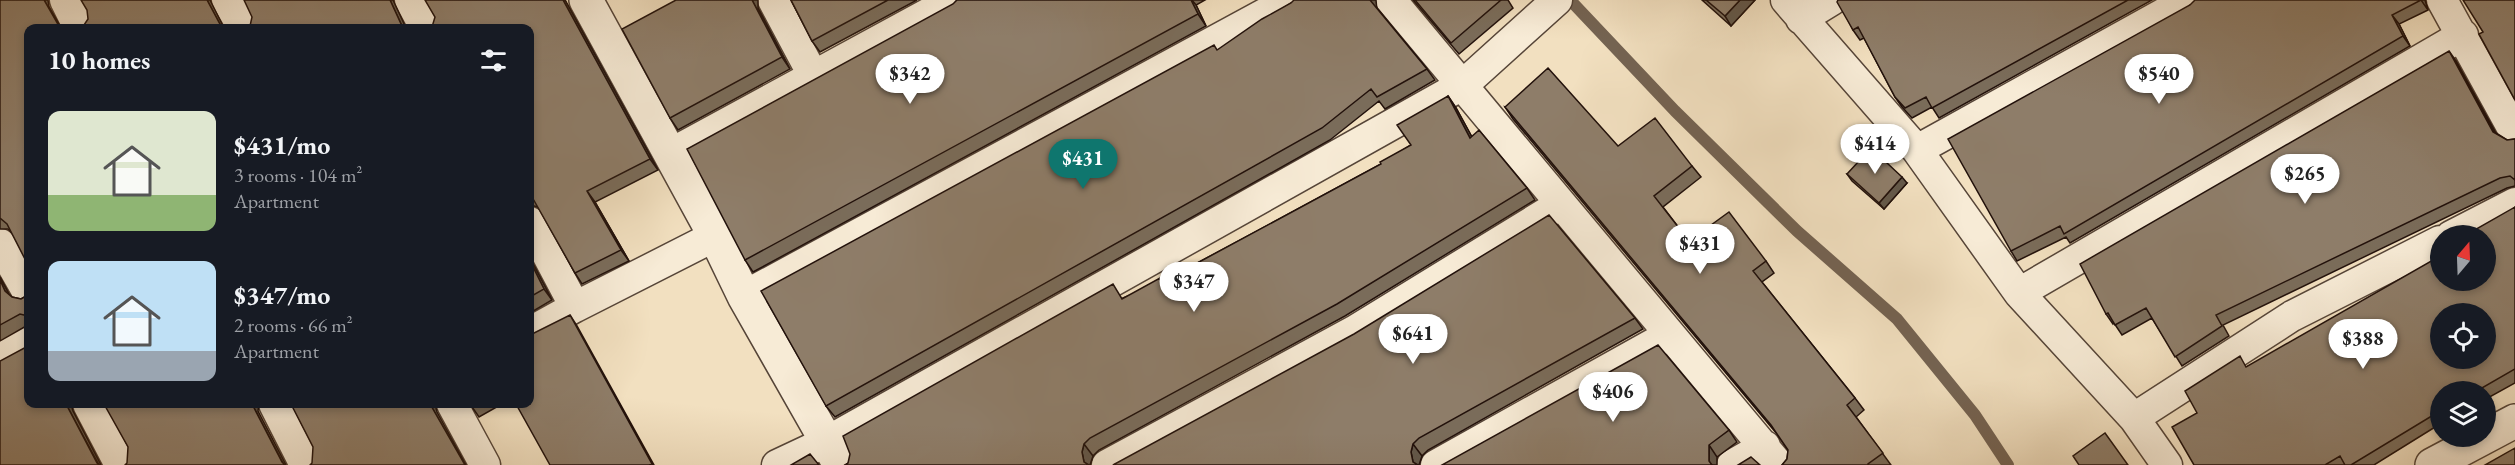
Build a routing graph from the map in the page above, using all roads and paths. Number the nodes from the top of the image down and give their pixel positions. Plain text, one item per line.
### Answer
1 (65, 0) edge
2 (227, 0) edge
3 (410, 0) edge
4 (586, 0) edge
5 (773, 0) edge
6 (1290, 0) edge
7 (1391, 0) edge
8 (1832, 0) edge
9 (2188, 0) edge
10 (2442, 0) edge
11 (949, 1) edge
12 (1554, 3) edge
13 (1793, 9) edge
14 (78, 24) edge
15 (241, 24) edge
16 (423, 24) edge
17 (2463, 35) junction
18 (814, 77) junction
19 (1464, 84) junction
20 (2515, 133) edge
21 (1917, 150) junction
22 (670, 154) junction
23 (2515, 203) edge
24 (1561, 204) junction
25 (2472, 225) edge
26 (534, 230) edge
27 (716, 236) junction
28 (0, 244) edge
29 (2430, 246) edge
30 (24, 286) edge
31 (2019, 293) junction
32 (744, 296) junction
33 (575, 307) junction
34 (534, 330) edge
35 (1669, 335) junction
36 (24, 344) edge
37 (0, 358) edge
38 (90, 408) edge
39 (276, 408) edge
40 (454, 408) edge
41 (2134, 418) junction
42 (2515, 421) edge
43 (833, 453) edge
44 (1772, 456) edge
45 (120, 465) edge
46 (306, 465) edge
47 (485, 465) edge
48 (777, 465) edge
49 (1107, 465) edge
50 (1436, 465) edge
51 (1732, 465) edge
52 (2167, 465) edge
53 (2432, 465) edge

1 - 14 street
2 - 15 street
3 - 16 street
4 - 22 street
5 - 18 street
6 - 32 street
7 - 19 street
8 - 13 street
9 - 21 street
10 - 17 street
11 - 18 street
12 - 19 street
13 - 21 street
17 - 20 street
17 - 31 street
18 - 22 street
19 - 24 street
19 - 43 street
21 - 31 street
22 - 27 street
23 - 25 street
24 - 35 street
24 - 49 street
26 - 33 street
27 - 32 street
27 - 33 street
28 - 30 street
29 - 41 street
31 - 41 street
32 - 43 street
33 - 34 street
35 - 44 street
35 - 50 street
36 - 37 street
38 - 45 street
39 - 46 street
40 - 47 street
41 - 52 street
42 - 53 street
43 - 48 street
44 - 51 street

